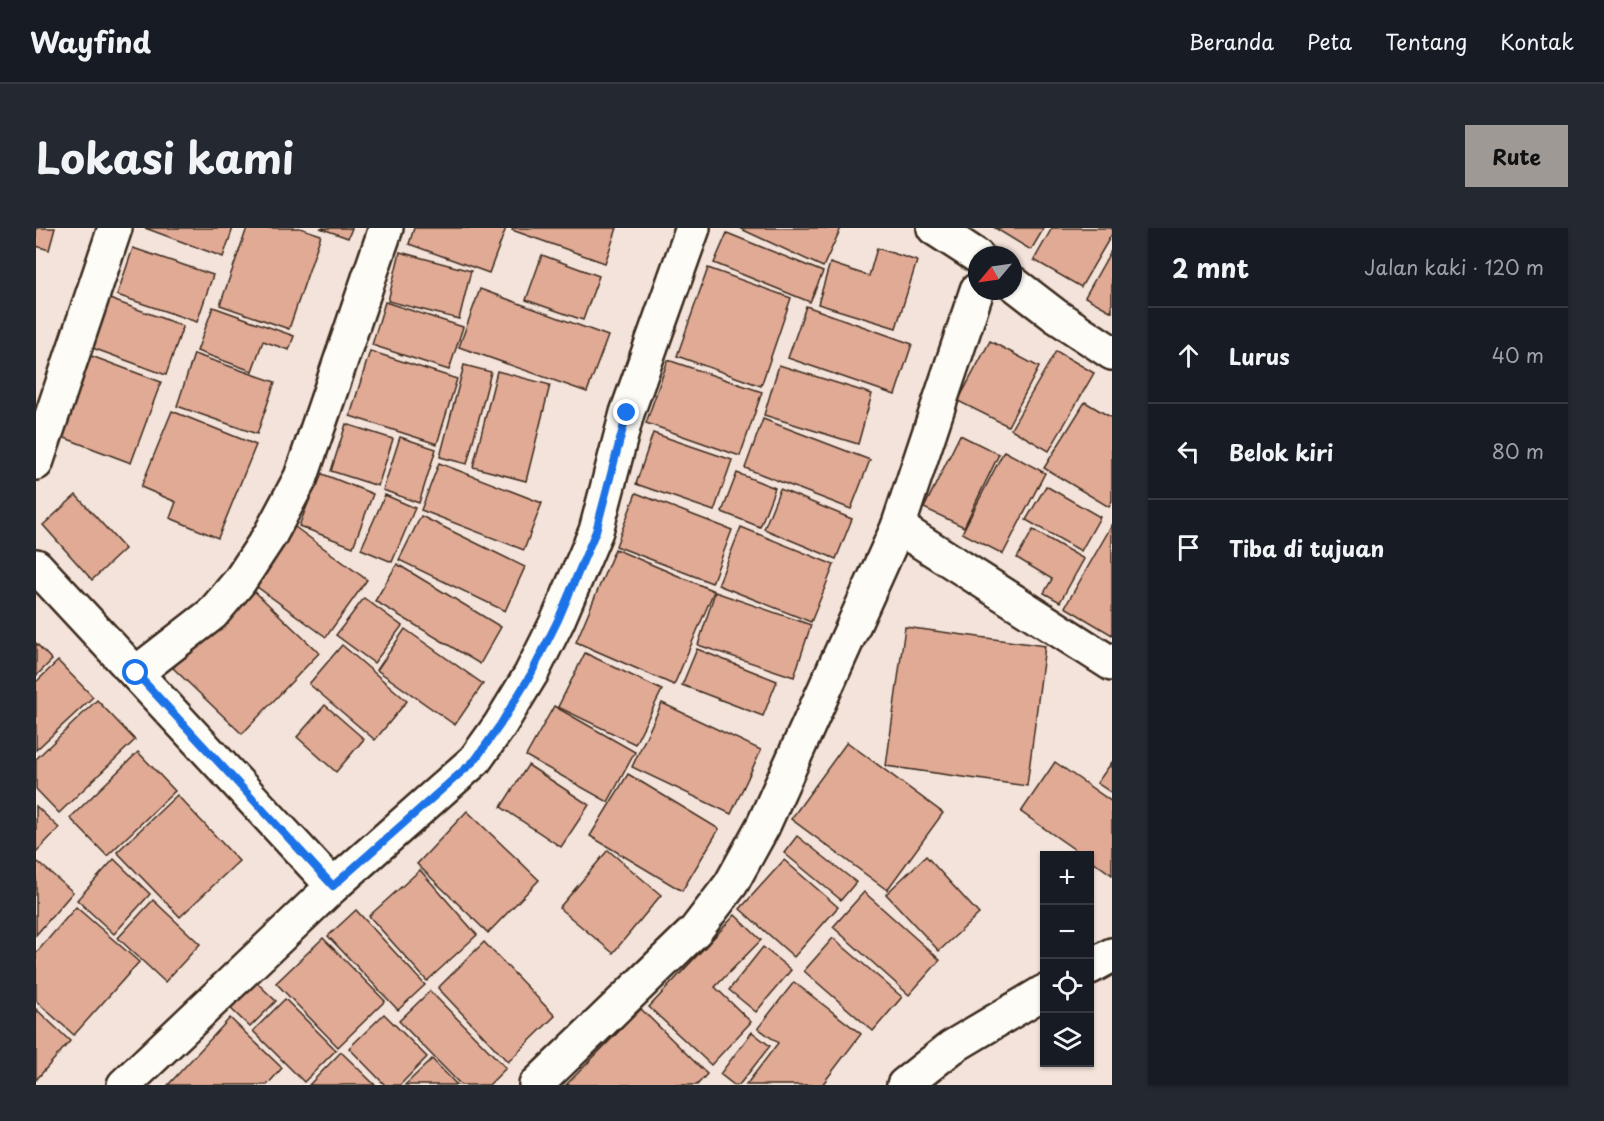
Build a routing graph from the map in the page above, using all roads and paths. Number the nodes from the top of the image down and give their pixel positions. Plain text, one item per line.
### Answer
1 (115, 228) edge
2 (386, 228) edge
3 (693, 228) edge
4 (934, 228) edge
5 (968, 250) edge
6 (1022, 290) edge
7 (974, 300) edge
8 (1112, 352) edge
9 (36, 463) edge
10 (898, 527) junction
11 (36, 566) edge
12 (1112, 664) edge
13 (136, 673) junction
14 (333, 886) junction
15 (1112, 955) edge
16 (1094, 964) edge
17 (1040, 994) edge
18 (124, 1085) edge
19 (536, 1085) edge
20 (904, 1085) edge

1 - 9 street
2 - 13 street
3 - 14 street
4 - 5 street
6 - 8 street
7 - 10 street
10 - 12 street
10 - 19 street
11 - 13 street
13 - 14 street
14 - 18 street
15 - 16 street
17 - 20 street

